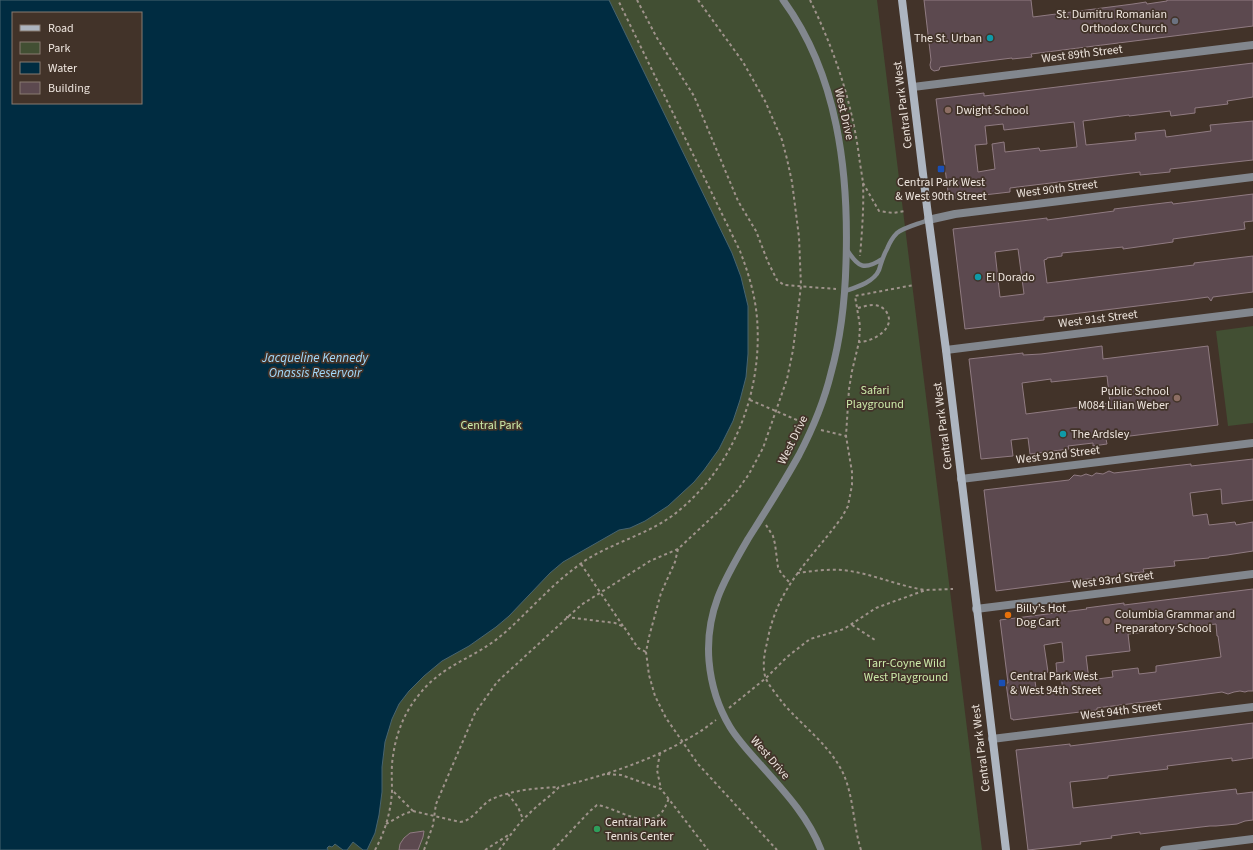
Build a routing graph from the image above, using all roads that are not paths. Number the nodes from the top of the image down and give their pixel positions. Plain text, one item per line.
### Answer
1 (783, 0) edge
2 (902, 0) edge
3 (1253, 45) edge
4 (913, 87) junction
5 (1253, 177) edge
6 (928, 220) junction
7 (847, 249) junction
8 (882, 259) junction
9 (845, 291) junction
10 (1253, 312) edge
11 (946, 350) junction
12 (1253, 443) edge
13 (961, 479) junction
14 (1253, 574) edge
15 (976, 609) junction
16 (1253, 707) edge
17 (992, 739) junction
18 (1253, 839) edge
19 (821, 850) edge
20 (1006, 850) edge
21 (1164, 850) edge

1 - 7 street, West Drive
2 - 4 main road, Central Park West
3 - 4 street, West 89th Street
4 - 6 main road, Central Park West
5 - 6 street, West 90th Street
6 - 8 lane, West 90th Street
6 - 11 main road, Central Park West
7 - 8 lane
7 - 9 street, West Drive
8 - 9 lane, West 90th Street
9 - 19 street, West Drive
10 - 11 street, West 91st Street
11 - 13 main road, Central Park West
12 - 13 street, West 92nd Street
13 - 15 main road, Central Park West
14 - 15 street, West 93rd Street
15 - 17 main road, Central Park West
16 - 17 street, West 94th Street
17 - 20 main road, Central Park West
18 - 21 street

